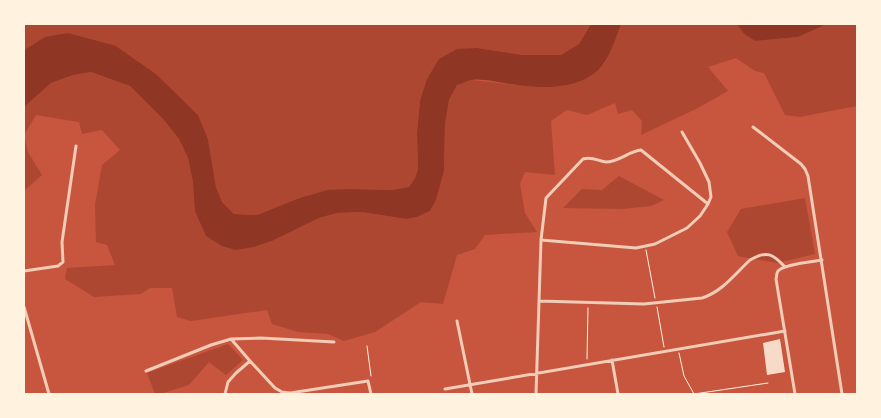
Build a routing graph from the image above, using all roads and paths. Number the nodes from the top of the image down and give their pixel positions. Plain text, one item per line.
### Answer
1 (754, 127) dead end
2 (682, 132) dead end
3 (76, 146) dead end
4 (708, 204) junction
5 (541, 240) junction
6 (822, 260) junction
7 (785, 267) junction
8 (24, 271) edge
9 (540, 301) junction
10 (588, 302) junction
11 (24, 308) edge
12 (457, 320) dead end
13 (785, 331) junction
14 (231, 339) junction
15 (334, 342) dead end
16 (367, 346) dead end
17 (678, 349) junction
18 (612, 360) junction
19 (250, 362) junction
20 (587, 365) junction
21 (146, 371) dead end
22 (537, 373) junction
23 (368, 381) junction
24 (768, 383) dead end
25 (470, 385) junction
26 (446, 389) dead end
27 (49, 394) edge
28 (225, 394) edge
29 (371, 394) edge
30 (472, 394) edge
31 (536, 394) edge
32 (618, 394) edge
33 (694, 394) edge
34 (795, 394) edge
35 (842, 394) edge

1 - 6 street
2 - 4 street
3 - 8 street
4 - 5 street
4 - 5 street
5 - 9 street
6 - 7 street
6 - 35 street
7 - 10 street
7 - 13 street
9 - 10 street
9 - 22 street
10 - 20 path
11 - 27 street
12 - 25 street
13 - 17 street
13 - 34 street
14 - 15 street
14 - 19 street
14 - 21 street
16 - 23 path
17 - 18 street
17 - 33 path
18 - 20 street
18 - 32 street
19 - 23 street
19 - 28 street
20 - 22 street
22 - 25 street
22 - 31 street
23 - 29 street
24 - 33 path
25 - 26 street
25 - 30 street

